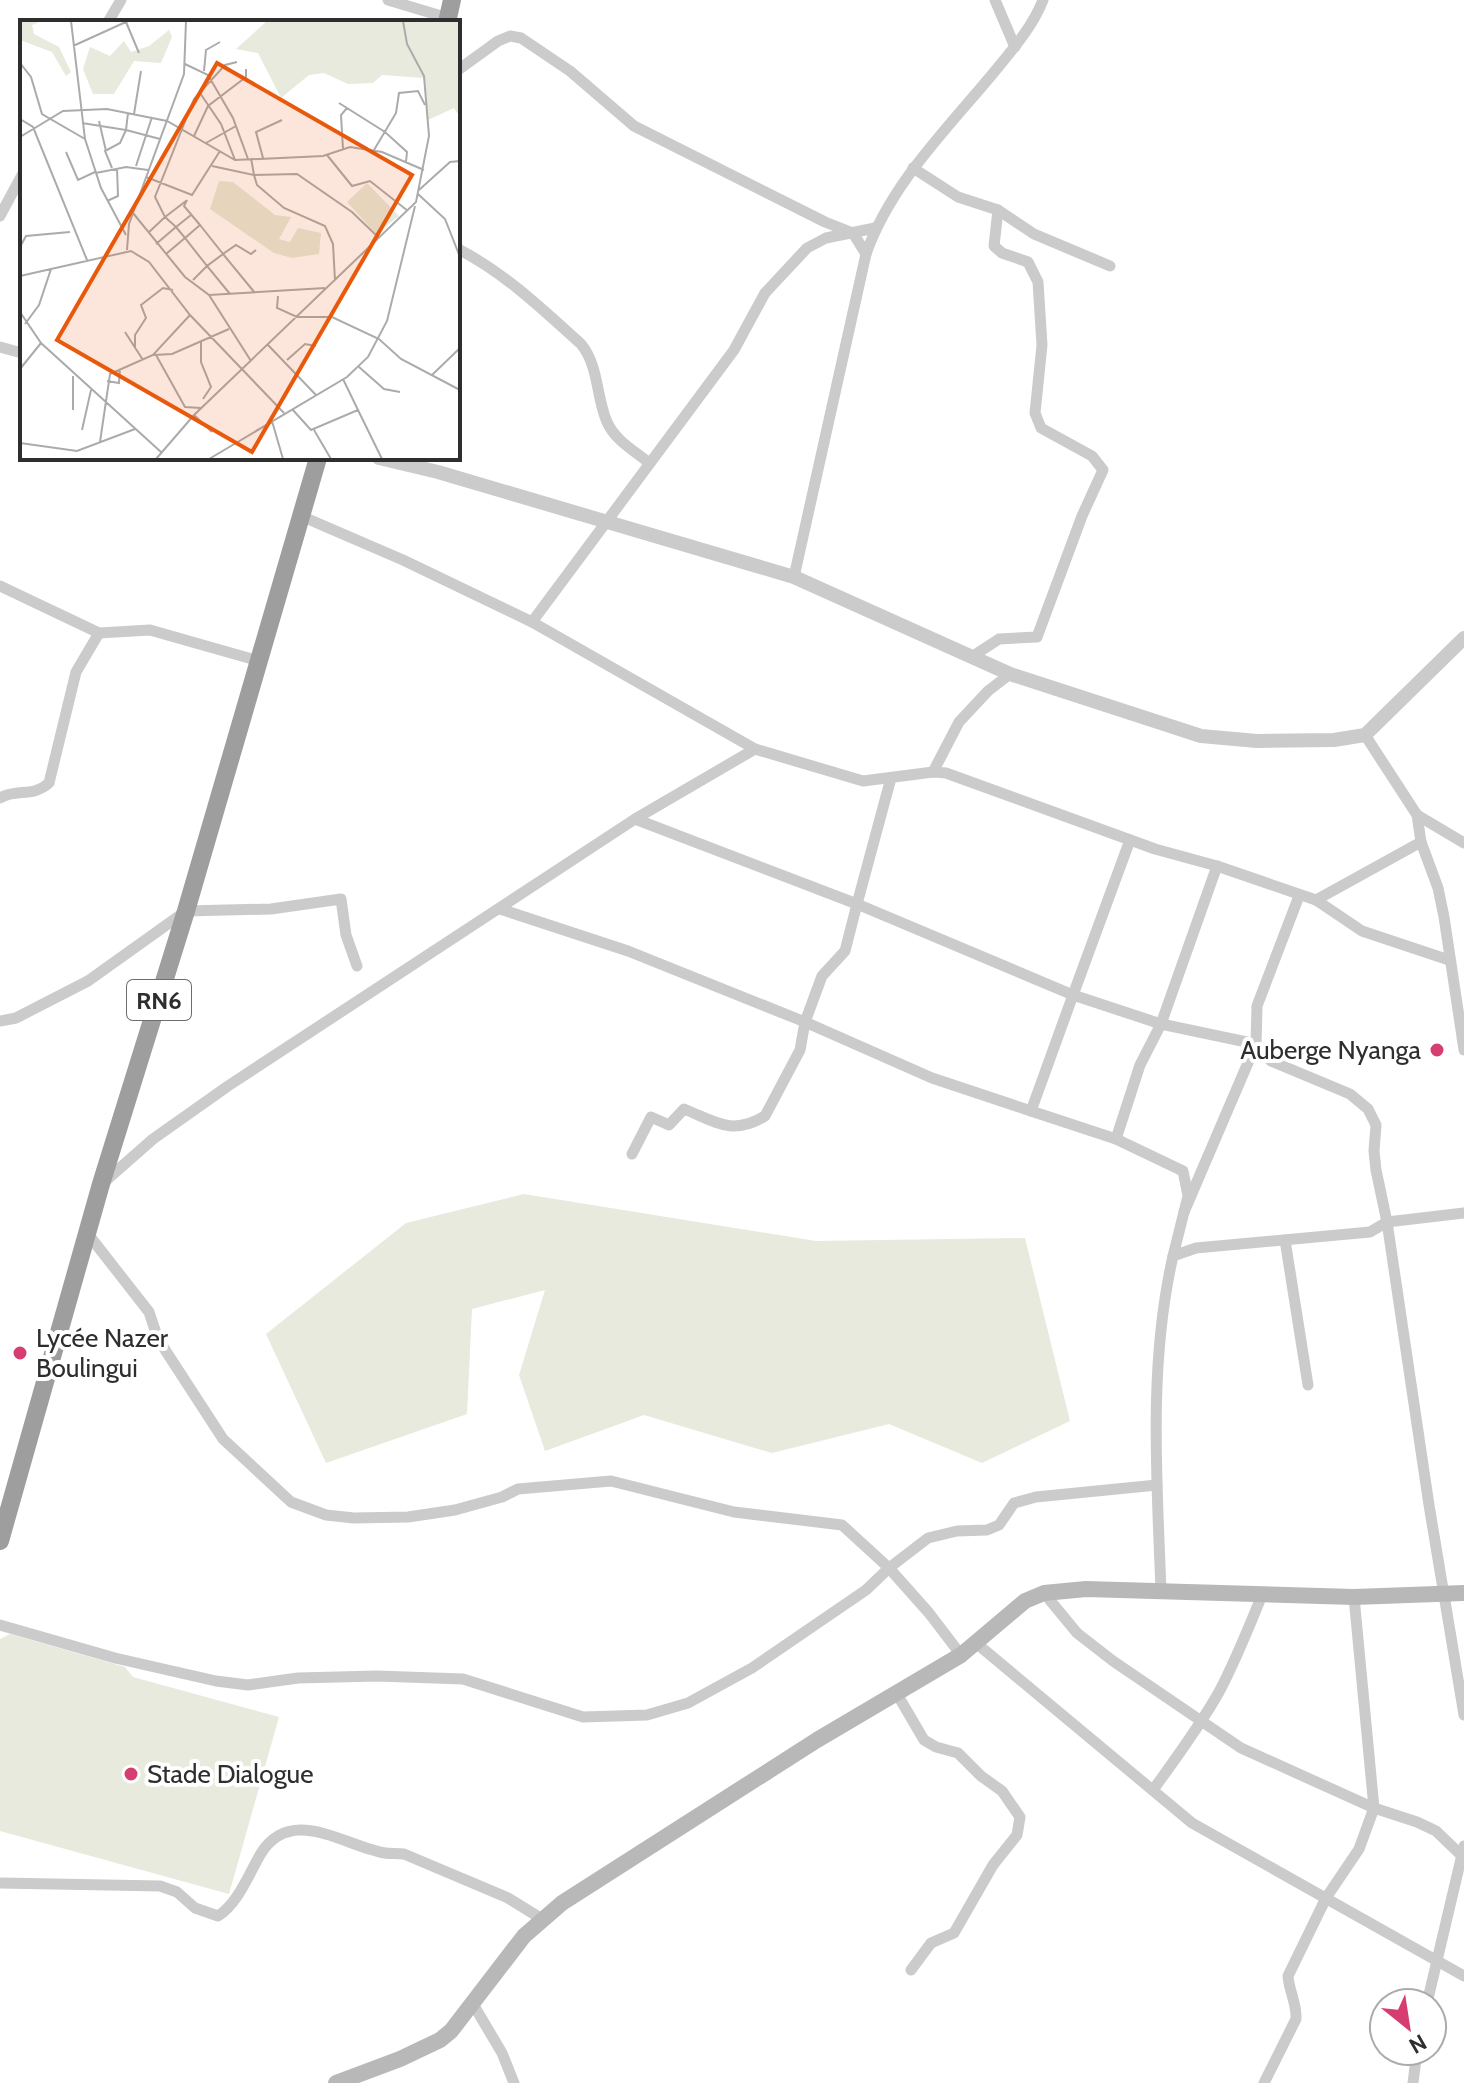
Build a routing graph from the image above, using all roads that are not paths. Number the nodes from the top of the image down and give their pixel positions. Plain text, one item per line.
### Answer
1 (121, 0) edge
2 (388, 0) edge
3 (995, 0) edge
4 (1043, 0) edge
5 (449, 13) edge
6 (109, 20) edge
7 (1015, 47) junction
8 (460, 69) edge
9 (913, 168) junction
10 (20, 179) edge
11 (998, 210) junction
12 (0, 216) edge
13 (825, 222) junction
14 (875, 228) junction
15 (853, 233) junction
16 (807, 248) junction
17 (460, 250) edge
18 (866, 254) junction
19 (1110, 266) dead end
20 (0, 347) edge
21 (20, 352) edge
22 (317, 460) edge
23 (387, 460) edge
24 (648, 462) junction
25 (301, 516) junction
26 (608, 522) junction
27 (794, 577) junction
28 (0, 586) edge
29 (532, 622) junction
30 (99, 633) junction
31 (1464, 638) edge
32 (973, 656) junction
33 (259, 661) junction
34 (1010, 674) junction
35 (1365, 735) junction
36 (755, 749) junction
37 (933, 772) junction
38 (891, 778) junction
39 (0, 798) edge
40 (1417, 815) junction
41 (635, 819) junction
42 (1130, 840) junction
43 (1421, 842) junction
44 (1464, 843) edge
45 (1217, 866) junction
46 (1299, 896) junction
47 (1316, 900) junction
48 (857, 904) junction
49 (500, 909) junction
50 (186, 911) junction
51 (1449, 960) junction
52 (357, 966) dead end
53 (1073, 995) junction
54 (0, 1021) edge
55 (805, 1022) junction
56 (1161, 1024) junction
57 (1256, 1044) junction
58 (1464, 1050) edge
59 (1031, 1111) junction
60 (1116, 1139) junction
61 (632, 1154) dead end
62 (101, 1184) junction
63 (1184, 1212) junction
64 (1464, 1213) edge
65 (1387, 1222) junction
66 (88, 1234) junction
67 (1285, 1240) junction
68 (1173, 1256) junction
69 (1308, 1385) dead end
70 (1157, 1485) junction
71 (0, 1541) edge
72 (889, 1568) junction
73 (1161, 1591) junction
74 (1044, 1593) junction
75 (1443, 1593) junction
76 (1464, 1593) edge
77 (1262, 1595) junction
78 (1354, 1597) junction
79 (0, 1625) edge
80 (976, 1643) junction
81 (961, 1655) junction
82 (897, 1694) junction
83 (1464, 1715) edge
84 (1201, 1721) junction
85 (1153, 1790) junction
86 (1374, 1808) junction
87 (1463, 1850) edge
88 (0, 1883) edge
89 (1326, 1898) junction
90 (542, 1919) junction
91 (1436, 1961) junction
92 (911, 1970) dead end
93 (1464, 1976) edge
94 (1430, 1987) edge
95 (473, 2004) junction
96 (336, 2083) edge
97 (514, 2083) edge
98 (1264, 2083) edge

1 - 6 street
2 - 5 street
3 - 7 street
4 - 7 street
7 - 9 street
8 - 13 street
9 - 11 street
9 - 14 street
10 - 12 street
11 - 19 street
11 - 32 street
13 - 15 street
13 - 16 street
14 - 15 street
14 - 18 street
15 - 16 street
15 - 18 street
16 - 24 street
17 - 24 street
18 - 27 street
20 - 21 street
22 - 25 highway, RN6
23 - 26 street
24 - 26 street
25 - 29 street
25 - 33 highway, RN6
26 - 27 street
26 - 29 street
27 - 32 street
28 - 30 street
29 - 36 street
30 - 33 street
30 - 39 street
31 - 35 street
32 - 34 street
33 - 50 highway, RN6
34 - 35 street
34 - 37 street
35 - 40 street
36 - 38 street
36 - 41 street
37 - 38 street
37 - 42 street
38 - 48 street
40 - 43 street
40 - 44 street
41 - 48 street
41 - 49 street
42 - 45 street
42 - 53 street
43 - 47 street
43 - 51 street
45 - 46 street
45 - 56 street
46 - 47 street
46 - 57 street
47 - 51 street
48 - 53 street
48 - 55 street
49 - 55 street
49 - 62 street
50 - 52 street
50 - 54 street
50 - 62 highway, RN6
51 - 58 street
53 - 56 street
53 - 59 street
55 - 59 street
55 - 61 street
56 - 57 street
56 - 60 street
57 - 63 street
57 - 65 street
59 - 60 street
60 - 63 street
62 - 66 highway, RN6
63 - 68 street
64 - 65 street
65 - 67 street
65 - 75 street
66 - 71 highway, RN6
66 - 72 street
67 - 68 street
67 - 69 street
68 - 70 street
70 - 72 street
70 - 73 street
72 - 79 street
72 - 81 street
73 - 74 main road
73 - 77 main road
74 - 80 main road
74 - 84 street
75 - 76 main road
75 - 78 main road
75 - 83 street
77 - 78 main road
77 - 84 street
78 - 86 street
80 - 81 main road
80 - 85 street
81 - 82 main road
82 - 90 main road
82 - 92 street
84 - 85 street
84 - 86 street
85 - 89 street
86 - 87 street
86 - 89 street
87 - 91 street
88 - 90 street
89 - 91 street
89 - 98 street
90 - 95 main road
91 - 93 street
91 - 94 street
95 - 96 main road
95 - 97 street

